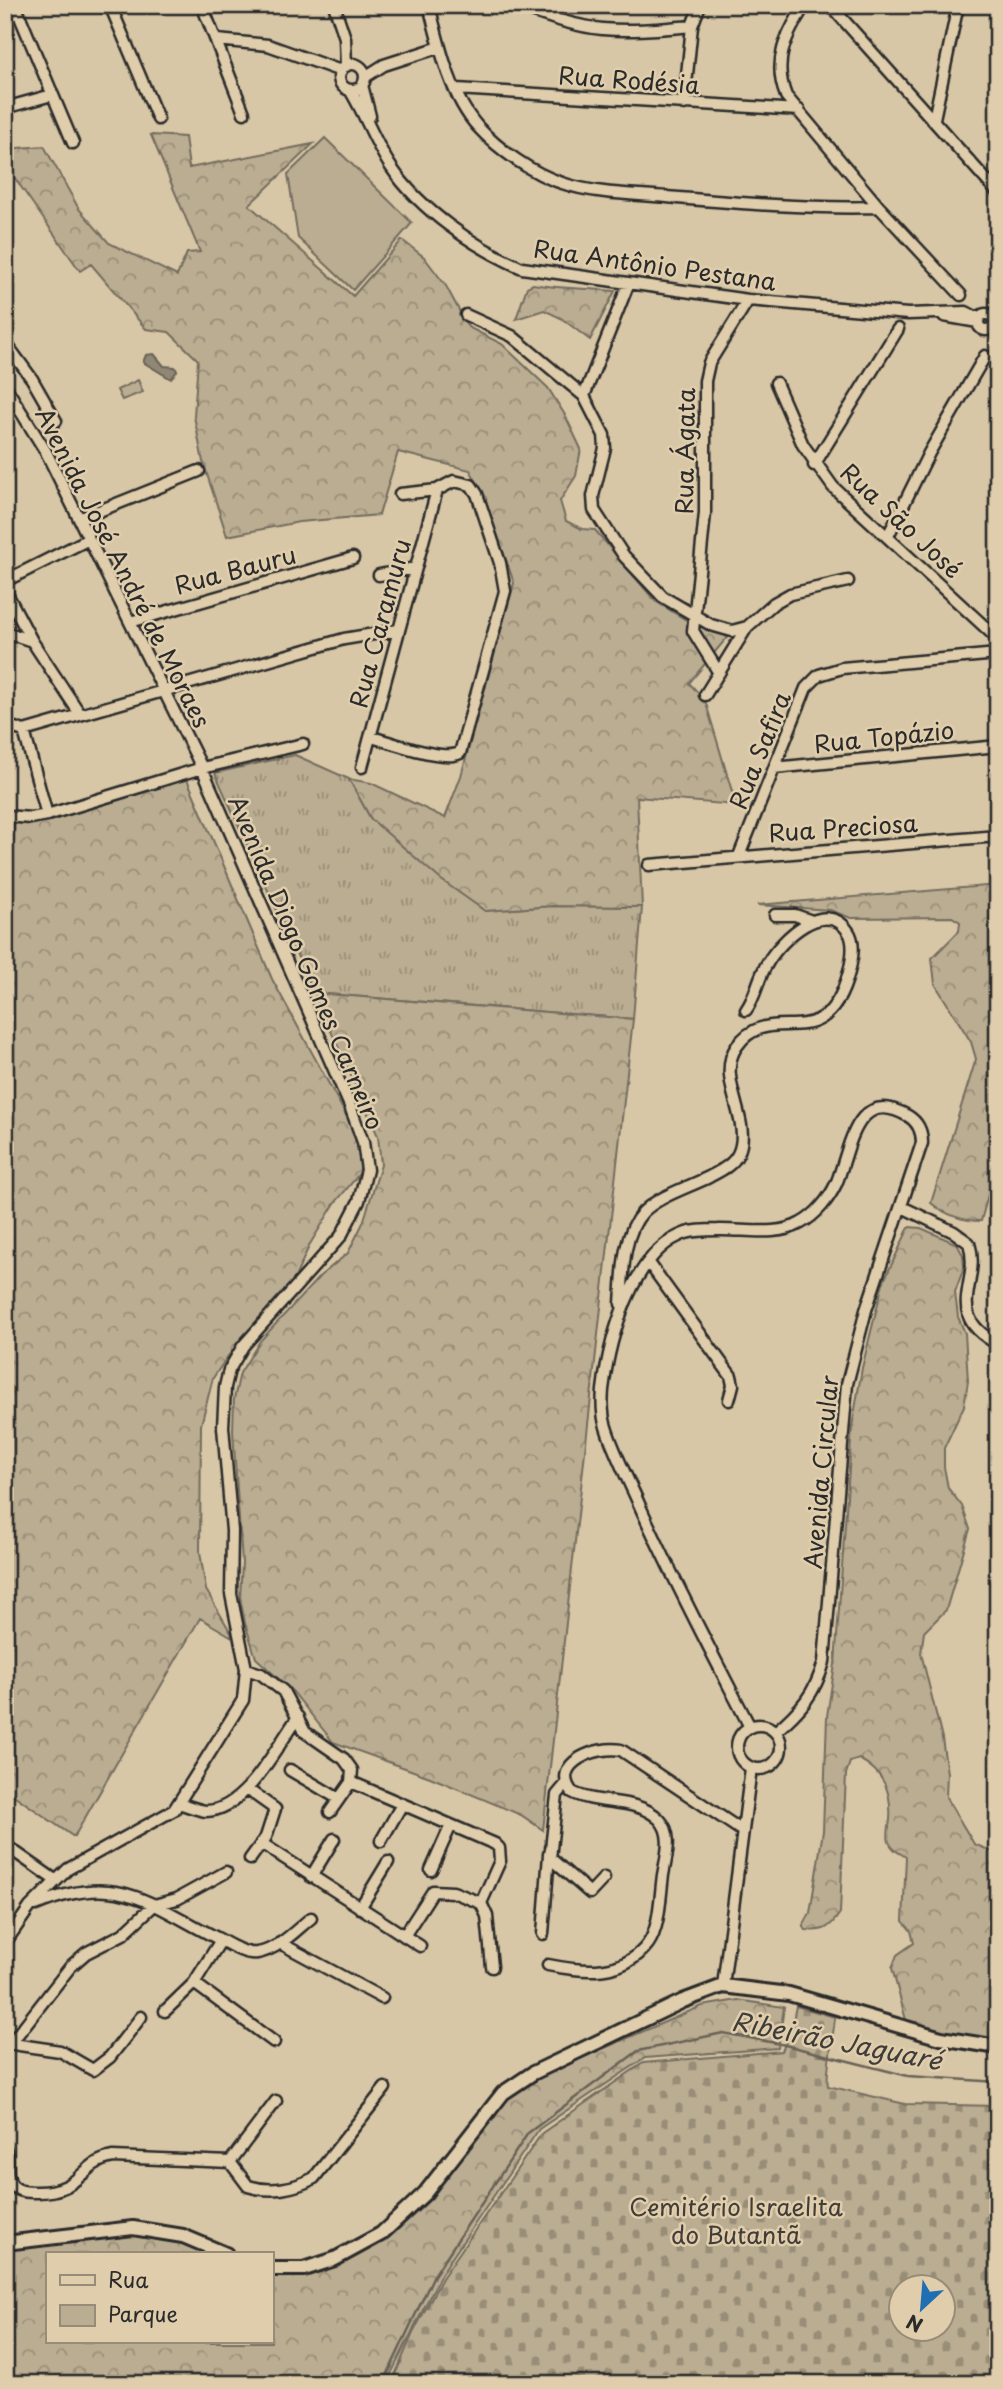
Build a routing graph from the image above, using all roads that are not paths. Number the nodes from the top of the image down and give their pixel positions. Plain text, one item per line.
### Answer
1 (15, 5) edge
2 (110, 5) edge
3 (202, 5) edge
4 (334, 5) edge
5 (429, 5) edge
6 (516, 5) edge
7 (700, 5) edge
8 (805, 5) edge
9 (830, 5) edge
10 (958, 5) edge
11 (692, 26) junction
12 (217, 40) junction
13 (440, 47) junction
14 (384, 65) junction
15 (348, 69) junction
16 (364, 81) junction
17 (457, 89) junction
18 (350, 90) junction
19 (52, 95) junction
20 (684, 104) junction
21 (5, 108) edge
22 (799, 110) junction
23 (244, 113) dead end
24 (158, 119) dead end
25 (933, 120) junction
26 (377, 140) junction
27 (73, 143) dead end
28 (998, 193) edge
29 (879, 207) junction
30 (628, 285) junction
31 (961, 295) dead end
32 (748, 300) junction
33 (466, 315) dead end
34 (986, 316) edge
35 (995, 326) edge
36 (898, 329) dead end
37 (998, 340) edge
38 (5, 342) edge
39 (985, 356) dead end
40 (776, 383) dead end
41 (5, 386) edge
42 (584, 397) junction
43 (56, 421) dead end
44 (814, 465) junction
45 (199, 471) dead end
46 (437, 490) junction
47 (400, 494) dead end
48 (79, 519) junction
49 (888, 536) junction
50 (89, 539) junction
51 (353, 558) dead end
52 (415, 568) junction
53 (379, 575) dead end
54 (5, 580) edge
55 (848, 581) dead end
56 (5, 590) edge
57 (695, 614) junction
58 (130, 622) junction
59 (747, 626) junction
60 (398, 630) junction
61 (5, 632) edge
62 (998, 639) edge
63 (32, 641) junction
64 (998, 654) edge
65 (719, 673) junction
66 (164, 692) junction
67 (705, 695) dead end
68 (80, 714) junction
69 (5, 725) edge
70 (24, 731) junction
71 (371, 737) junction
72 (303, 744) dead end
73 (998, 746) edge
74 (362, 767) dead end
75 (202, 768) junction
76 (774, 768) junction
77 (47, 815) junction
78 (5, 816) edge
79 (998, 836) edge
80 (739, 856) junction
81 (649, 865) dead end
82 (775, 915) dead end
83 (812, 921) junction
84 (746, 1010) dead end
85 (902, 1207) junction
86 (649, 1263) junction
87 (620, 1311) junction
88 (998, 1344) edge
89 (729, 1400) dead end
90 (246, 1669) junction
91 (298, 1717) junction
92 (750, 1727) junction
93 (775, 1732) junction
94 (751, 1768) junction
95 (290, 1770) dead end
96 (351, 1782) junction
97 (567, 1783) junction
98 (247, 1789) junction
99 (339, 1799) junction
100 (179, 1803) junction
101 (401, 1806) junction
102 (330, 1812) dead end
103 (451, 1825) junction
104 (741, 1830) junction
105 (334, 1839) dead end
106 (381, 1841) dead end
107 (261, 1843) junction
108 (5, 1845) edge
109 (549, 1854) junction
110 (250, 1859) dead end
111 (388, 1863) dead end
112 (430, 1870) dead end
113 (226, 1872) dead end
114 (311, 1877) junction
115 (604, 1878) dead end
116 (55, 1880) junction
117 (481, 1903) junction
118 (154, 1905) junction
119 (30, 1907) junction
120 (360, 1908) junction
121 (311, 1918) dead end
122 (543, 1934) dead end
123 (404, 1936) junction
124 (221, 1940) junction
125 (5, 1943) edge
126 (281, 1943) junction
127 (420, 1946) dead end
128 (548, 1965) dead end
129 (492, 1967) dead end
130 (194, 1983) junction
131 (723, 1986) junction
132 (382, 1998) dead end
133 (165, 2011) dead end
134 (141, 2017) dead end
135 (274, 2042) dead end
136 (8, 2043) edge
137 (998, 2047) edge
138 (385, 2088) dead end
139 (276, 2101) dead end
140 (5, 2148) edge
141 (230, 2162) junction
142 (5, 2243) edge
143 (221, 2252) edge
144 (273, 2269) edge

1 - 19 street
2 - 24 street
3 - 12 street
4 - 15 street
5 - 13 street
6 - 11 street
7 - 11 street
8 - 22 street
9 - 25 street
10 - 25 street
11 - 20 street
12 - 15 street
12 - 23 street
13 - 14 street
13 - 17 street
14 - 15 street
14 - 16 street
15 - 16 street, Rua Antônio Pestana
15 - 18 street, Rua Antônio Pestana
16 - 18 street
16 - 26 street, Rua Antônio Pestana
17 - 20 street, Rua Rodésia
17 - 29 street
18 - 26 street, Rua Antônio Pestana
19 - 21 street
19 - 27 street
20 - 22 street, Rua Rodésia
22 - 29 street
25 - 28 street
26 - 30 street, Rua Antônio Pestana
29 - 31 street
30 - 32 street, Rua Antônio Pestana
30 - 42 street
32 - 34 street, Rua Antônio Pestana
32 - 57 street, Rua Ágata
33 - 42 street
34 - 35 street
35 - 37 street
36 - 44 street
38 - 43 street
39 - 49 street
40 - 44 street, Rua São José
41 - 48 street, Avenida José André de Moraes
42 - 57 street
44 - 49 street, Rua São José
45 - 48 street
46 - 47 street
46 - 52 street, Rua Caramuru
46 - 71 street
48 - 50 street, Avenida José André de Moraes
49 - 62 street, Rua São José
50 - 54 street
50 - 58 street, Avenida José André de Moraes
51 - 58 street, Rua Bauru
52 - 53 street
52 - 60 street, Rua Caramuru
55 - 59 street
56 - 63 street
57 - 59 street
57 - 65 street, Rua Ágata
58 - 66 street, Avenida José André de Moraes
59 - 65 street
60 - 66 street
60 - 71 street, Rua Caramuru
61 - 63 street
63 - 68 street
64 - 76 street, Rua Safira
65 - 67 street
66 - 68 street
66 - 75 street, Avenida José André de Moraes
68 - 70 street
69 - 70 street
70 - 77 street
71 - 74 street, Rua Caramuru
72 - 75 street
73 - 76 street, Rua Topázio
75 - 77 street
75 - 90 street, Avenida Diogo Gomes Carneiro
76 - 80 street, Rua Safira
77 - 78 street
79 - 80 street, Rua Preciosa
80 - 81 street, Rua Preciosa
82 - 83 street
83 - 84 street
83 - 87 street, Avenida Circular
85 - 86 street, Avenida Circular
85 - 88 street
85 - 93 street, Avenida Circular
86 - 87 street, Avenida Circular
86 - 89 street
87 - 92 street, Avenida Circular
90 - 91 street
90 - 100 street, Avenida Diogo Gomes Carneiro
91 - 96 street
91 - 98 street
92 - 93 street
92 - 94 street
93 - 94 street
94 - 104 street
95 - 99 street
96 - 99 street
96 - 101 street
97 - 104 street
97 - 109 street
97 - 128 street
98 - 100 street
98 - 107 street
99 - 102 street
100 - 116 street, Avenida Diogo Gomes Carneiro
101 - 103 street
101 - 106 street
103 - 112 street
103 - 117 street
104 - 131 street
105 - 114 street
107 - 110 street
107 - 114 street
108 - 116 street
109 - 115 street
109 - 122 street
111 - 120 street
113 - 118 street
114 - 120 street
116 - 119 street, Avenida Diogo Gomes Carneiro
117 - 123 street
117 - 129 street
118 - 119 street
118 - 124 street
118 - 136 street
119 - 125 street, Avenida Diogo Gomes Carneiro
120 - 123 street
121 - 126 street
123 - 127 street
124 - 126 street
124 - 130 street
126 - 132 street
130 - 133 street
130 - 135 street
131 - 137 main road
131 - 144 main road
134 - 136 street
138 - 141 street
139 - 141 street
140 - 141 street
142 - 143 main road

